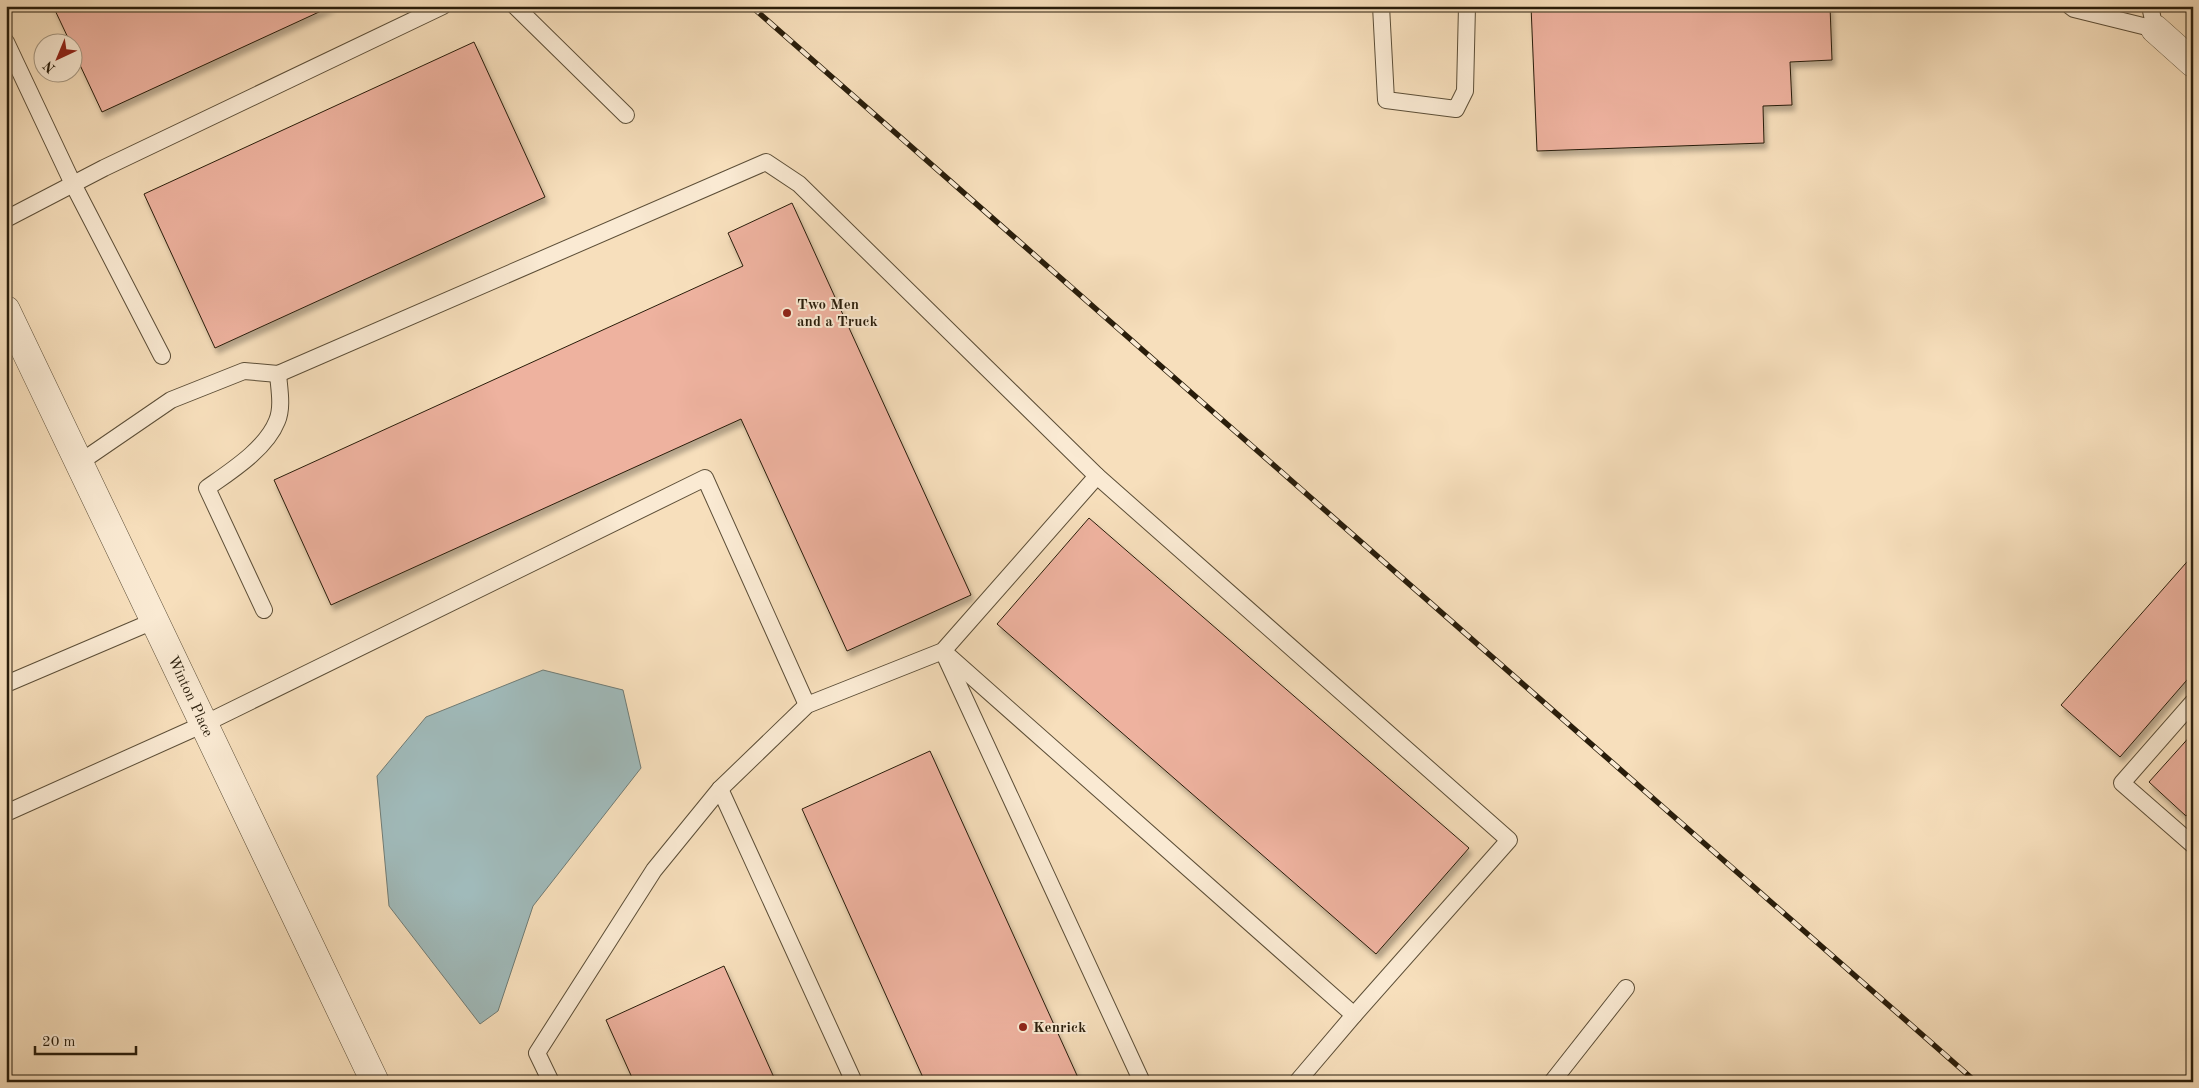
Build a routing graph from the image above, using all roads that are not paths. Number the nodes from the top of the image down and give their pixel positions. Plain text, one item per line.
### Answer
1 (443, 6) edge
2 (515, 6) edge
3 (1381, 6) edge
4 (1467, 6) edge
5 (2070, 6) edge
6 (2152, 18) edge
7 (6, 42) edge
8 (2193, 63) edge
9 (626, 115) dead end
10 (74, 184) junction
11 (6, 220) edge
12 (6, 310) edge
13 (162, 356) dead end
14 (278, 374) junction
15 (80, 463) junction
16 (1097, 476) junction
17 (264, 610) dead end
18 (156, 620) junction
19 (943, 651) junction
20 (6, 684) edge
21 (2193, 702) edge
22 (806, 705) junction
23 (204, 724) junction
24 (720, 789) junction
25 (6, 813) edge
26 (2192, 842) edge
27 (1626, 988) dead end
28 (1354, 1015) junction
29 (375, 1082) edge
30 (551, 1082) edge
31 (854, 1082) edge
32 (1142, 1082) edge
33 (1297, 1082) edge
34 (1552, 1082) edge

1 - 10 lane
2 - 9 lane
3 - 4 lane
5 - 6 lane
6 - 8 street
7 - 10 lane
10 - 11 lane
10 - 13 lane
12 - 15 street, Winton Place
14 - 15 lane
14 - 16 lane
14 - 17 lane
15 - 18 street, Winton Place
16 - 19 lane
16 - 28 lane
18 - 20 lane
18 - 23 street, Winton Place
19 - 22 lane
19 - 28 lane
19 - 32 lane
21 - 26 lane
22 - 23 lane
22 - 24 lane
23 - 25 lane
23 - 29 street, Winton Place
24 - 30 lane
24 - 31 lane
27 - 34 lane
28 - 33 lane

